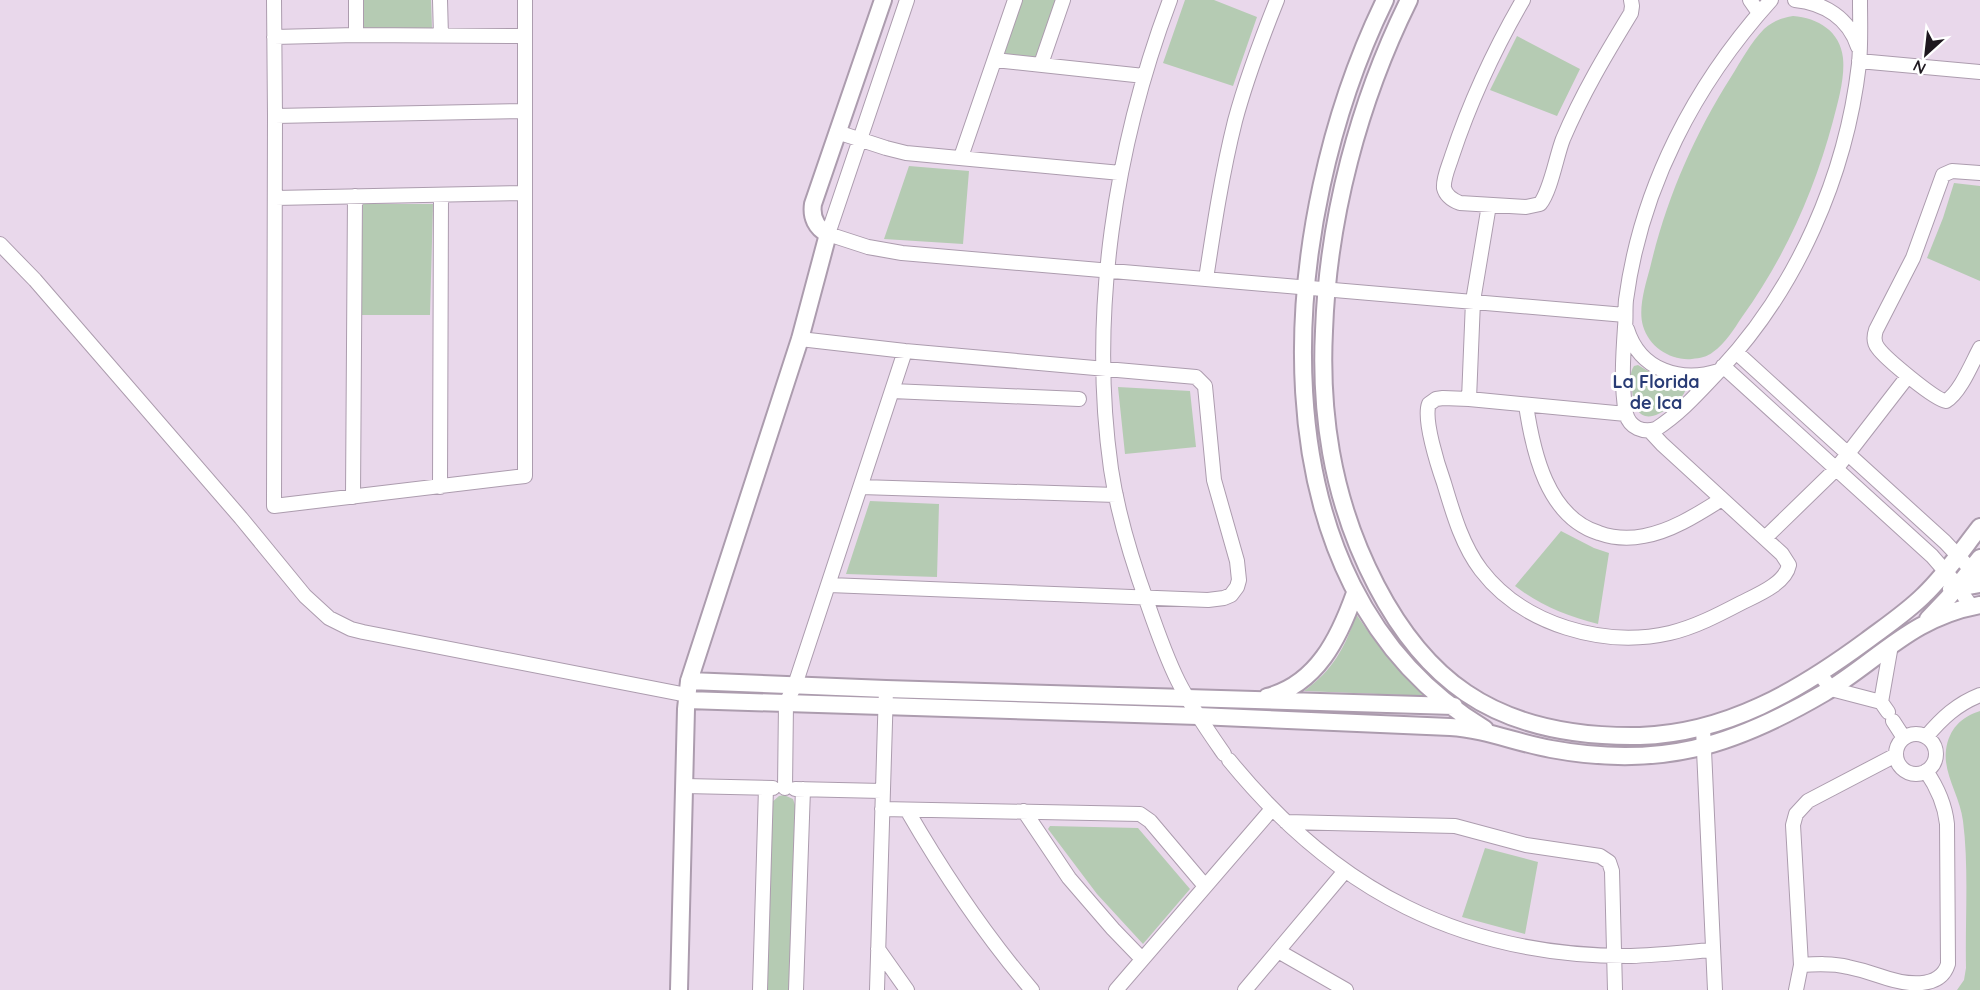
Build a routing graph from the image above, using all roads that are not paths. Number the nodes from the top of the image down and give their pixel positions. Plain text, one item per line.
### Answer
1 (274, 0) edge
2 (356, 0) edge
3 (440, 0) edge
4 (525, 0) edge
5 (883, 0) edge
6 (908, 0) edge
7 (1015, 0) edge
8 (1063, 0) edge
9 (1170, 0) edge
10 (1277, 0) edge
11 (1384, 0) edge
12 (1409, 0) edge
13 (1523, 0) edge
14 (1631, 0) edge
15 (1750, 0) edge
16 (1794, 0) edge
17 (1860, 0) edge
18 (1769, 5) edge
19 (356, 35) junction
20 (441, 36) junction
21 (525, 36) junction
22 (274, 37) junction
23 (1859, 58) junction
24 (994, 60) junction
25 (1041, 64) junction
26 (1980, 72) edge
27 (1144, 76) junction
28 (525, 111) junction
29 (275, 116) junction
30 (837, 132) junction
31 (860, 140) junction
32 (961, 157) junction
33 (1121, 173) junction
34 (1980, 173) edge
35 (525, 193) junction
36 (441, 195) junction
37 (355, 196) junction
38 (275, 198) junction
39 (1489, 205) junction
40 (828, 234) junction
41 (0, 244) edge
42 (1107, 270) junction
43 (1206, 279) junction
44 (1306, 287) junction
45 (1327, 288) junction
46 (1473, 301) junction
47 (1625, 319) junction
48 (800, 339) junction
49 (1980, 348) edge
50 (905, 351) junction
51 (1736, 352) junction
52 (1104, 368) junction
53 (1721, 369) junction
54 (1908, 376) junction
55 (892, 391) junction
56 (1080, 399) dead end
57 (1469, 399) junction
58 (1526, 405) junction
59 (1626, 414) junction
60 (1650, 431) junction
61 (1848, 454) junction
62 (1836, 469) junction
63 (861, 486) junction
64 (440, 487) junction
65 (1116, 495) junction
66 (353, 497) junction
67 (1722, 499) junction
68 (1980, 527) edge
69 (1766, 538) junction
70 (1958, 555) junction
71 (1945, 571) junction
72 (1978, 573) edge
73 (1375, 584) junction
74 (829, 585) junction
75 (1958, 587) junction
76 (1355, 593) junction
77 (1144, 597) junction
78 (1976, 606) edge
79 (1911, 608) junction
80 (1923, 623) junction
81 (1891, 645) junction
82 (1820, 674) junction
83 (795, 685) junction
84 (1456, 685) junction
85 (1830, 689) junction
86 (687, 692) junction
87 (1980, 695) edge
88 (886, 697) junction
89 (1186, 697) junction
90 (1257, 699) junction
91 (786, 703) junction
92 (1453, 706) junction
93 (1500, 711) junction
94 (1887, 712) junction
95 (1198, 716) junction
96 (1437, 726) junction
97 (1703, 728) junction
98 (1494, 734) junction
99 (1926, 737) junction
100 (1904, 738) junction
101 (1704, 747) junction
102 (1896, 754) junction
103 (1926, 771) junction
104 (685, 786) junction
105 (766, 788) junction
106 (785, 788) junction
107 (803, 789) junction
108 (882, 791) junction
109 (882, 809) junction
110 (1272, 809) junction
111 (908, 810) junction
112 (1024, 811) junction
113 (1286, 822) junction
114 (1345, 871) junction
115 (1205, 886) junction
116 (878, 949) junction
117 (1713, 950) junction
118 (1278, 951) junction
119 (1614, 955) junction
120 (1142, 959) junction
121 (1801, 965) junction
122 (679, 990) edge
123 (760, 990) edge
124 (796, 990) edge
125 (877, 990) edge
126 (907, 990) edge
127 (1032, 990) edge
128 (1116, 990) edge
129 (1245, 990) edge
130 (1346, 990) edge
131 (1616, 990) edge
132 (1715, 990) edge
133 (1796, 990) edge

1 - 22 street
2 - 19 street
3 - 20 street
4 - 21 street
5 - 30 street
6 - 31 street
7 - 24 street
8 - 25 street
9 - 27 street
10 - 43 street
11 - 44 street
12 - 45 street
13 - 39 street
14 - 39 street
15 - 18 street
16 - 18 street
16 - 23 street
17 - 23 street
18 - 47 street
19 - 20 street
19 - 22 street
20 - 21 street
21 - 28 street
22 - 29 street
23 - 26 street
23 - 51 street
24 - 25 street
24 - 32 street
25 - 27 street
27 - 33 street
28 - 29 street
28 - 35 street
29 - 38 street
30 - 31 street
30 - 40 street
31 - 32 street
31 - 40 street
32 - 33 street
33 - 42 street
34 - 54 street
35 - 36 street
35 - 64 street
36 - 37 street
36 - 64 street
37 - 38 street
37 - 66 street
38 - 66 street
39 - 46 street
40 - 42 street
40 - 48 street
41 - 86 street
42 - 43 street
42 - 52 street
43 - 44 street
44 - 45 street
44 - 76 street
45 - 46 street
45 - 73 street
46 - 47 street
46 - 57 street
47 - 53 street
47 - 59 street
48 - 50 street
48 - 86 street
49 - 54 street
50 - 52 street
50 - 55 street
51 - 53 street
51 - 61 street
52 - 65 street
52 - 77 street
53 - 60 street
53 - 62 street
54 - 61 street
55 - 56 street
55 - 63 street
57 - 58 street
57 - 69 street
58 - 59 street
58 - 67 street
59 - 60 street
60 - 67 street
61 - 62 street
61 - 70 street
62 - 69 street
62 - 71 street
63 - 65 street
63 - 74 street
64 - 66 street
65 - 77 street
67 - 69 street
68 - 70 street
70 - 71 street
70 - 72 street
71 - 75 street
71 - 79 street
72 - 75 street
73 - 76 street
73 - 84 street
74 - 77 street
74 - 83 street
75 - 78 street
75 - 79 street
75 - 80 street
76 - 90 street
76 - 92 street
77 - 89 street
78 - 80 street
79 - 82 street
80 - 81 street
81 - 85 street
81 - 94 street
82 - 85 street
82 - 97 street
83 - 86 street
83 - 88 street
83 - 91 street
84 - 92 street
84 - 93 street
85 - 94 street
85 - 101 street
86 - 91 street
86 - 104 street
87 - 99 street
88 - 89 street
88 - 91 street
88 - 95 street
88 - 108 street
89 - 90 street
89 - 95 street
90 - 92 street
91 - 106 street
92 - 93 street
92 - 96 street
92 - 98 street
93 - 97 street
94 - 100 street
95 - 96 street
95 - 110 street
96 - 98 street
97 - 101 street
98 - 101 street
99 - 100 street
99 - 103 street
100 - 102 street
101 - 117 street
102 - 103 street
102 - 121 street
103 - 121 street
104 - 105 street
104 - 122 street
105 - 106 street
105 - 123 street
106 - 107 street
107 - 108 street
107 - 124 street
108 - 109 street
109 - 111 street
109 - 116 street
110 - 113 street
110 - 115 street
111 - 112 street
111 - 127 street
112 - 115 street
112 - 120 street
113 - 114 street
113 - 119 street
114 - 118 street
114 - 119 street
115 - 120 street
116 - 125 street
116 - 126 street
117 - 119 street
117 - 132 street
118 - 129 street
118 - 130 street
119 - 131 street
120 - 128 street
121 - 133 street

